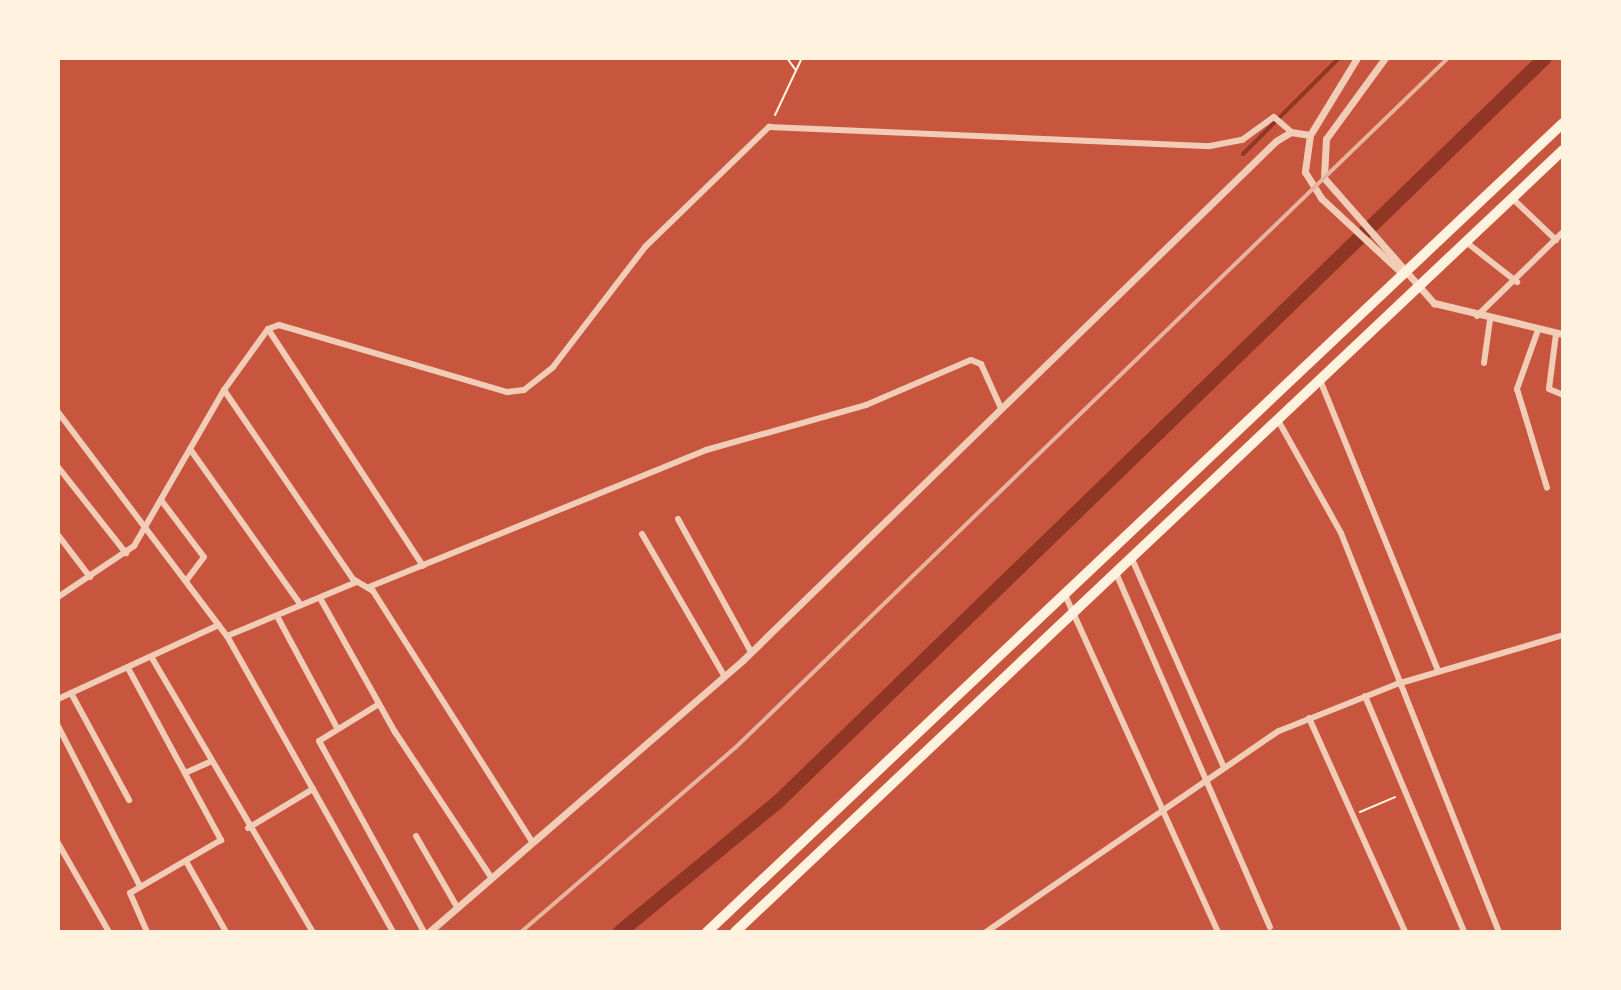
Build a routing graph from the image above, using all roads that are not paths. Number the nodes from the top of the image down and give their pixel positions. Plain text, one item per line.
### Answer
1 (1357, 58) edge
2 (1385, 58) edge
3 (1563, 123) edge
4 (1291, 132) junction
5 (1310, 135) junction
6 (1561, 156) edge
7 (1512, 198) junction
8 (1563, 232) edge
9 (1556, 240) junction
10 (1466, 242) junction
11 (1404, 275) junction
12 (1517, 282) junction
13 (1416, 290) junction
14 (1476, 316) junction
15 (1490, 320) junction
16 (268, 329) junction
17 (1538, 330) junction
18 (1561, 333) edge
19 (1484, 363) dead end
20 (1320, 380) junction
21 (224, 390) junction
22 (1563, 395) edge
23 (1001, 408) junction
24 (58, 412) edge
25 (1279, 422) junction
26 (190, 449) junction
27 (58, 467) edge
28 (1547, 488) dead end
29 (161, 500) junction
30 (678, 519) dead end
31 (146, 527) junction
32 (642, 534) dead end
33 (58, 535) edge
34 (126, 553) junction
35 (1132, 559) junction
36 (423, 566) junction
37 (1116, 573) junction
38 (90, 577) junction
39 (186, 581) junction
40 (357, 582) junction
41 (369, 587) junction
42 (58, 597) edge
43 (1066, 597) junction
44 (320, 598) junction
45 (301, 605) junction
46 (1075, 614) junction
47 (277, 616) junction
48 (219, 625) junction
49 (1563, 635) edge
50 (227, 636) junction
51 (751, 652) junction
52 (152, 658) junction
53 (128, 668) junction
54 (1438, 671) junction
55 (725, 677) junction
56 (1397, 684) junction
57 (71, 693) junction
58 (1365, 696) junction
59 (58, 699) edge
60 (379, 704) junction
61 (1309, 718) junction
62 (58, 726) edge
63 (336, 726) junction
64 (210, 762) junction
65 (1224, 768) junction
66 (185, 773) junction
67 (1206, 780) junction
68 (313, 789) junction
69 (129, 800) dead end
70 (1161, 809) junction
71 (248, 828) junction
72 (416, 836) dead end
73 (532, 842) junction
74 (58, 843) edge
75 (187, 863) junction
76 (775, 871) junction
77 (491, 877) junction
78 (788, 885) junction
79 (140, 886) junction
80 (457, 907) junction
81 (1270, 927) dead end
82 (109, 932) edge
83 (147, 932) edge
84 (226, 932) edge
85 (313, 932) edge
86 (393, 932) edge
87 (426, 932) edge
88 (707, 932) edge
89 (735, 932) edge
90 (986, 932) edge
91 (1218, 932) edge
92 (1405, 932) edge
93 (1464, 932) edge
94 (1499, 932) edge

1 - 5 street
2 - 11 street
3 - 11 highway
4 - 5 street
4 - 16 street
4 - 23 street
5 - 11 street
6 - 7 highway
7 - 9 street
7 - 10 highway
8 - 9 street
9 - 12 street
10 - 12 street
10 - 13 highway
11 - 13 street
11 - 43 highway
12 - 14 street
13 - 14 street
13 - 20 highway
14 - 15 street
15 - 17 street
15 - 19 street
16 - 21 street
16 - 36 street
17 - 18 street
17 - 28 street
18 - 22 street
20 - 25 highway
20 - 54 street
21 - 26 street
21 - 40 street
23 - 36 street
23 - 51 street
24 - 31 street
25 - 35 highway
25 - 56 street
26 - 29 street
26 - 45 street
27 - 34 street
29 - 31 street
29 - 39 street
30 - 51 street
31 - 34 street
31 - 39 street
32 - 55 street
33 - 38 street
34 - 38 street
35 - 37 highway
35 - 65 street
36 - 41 street
37 - 46 highway
37 - 67 street
38 - 42 street
39 - 48 street
40 - 41 street
40 - 44 street
41 - 73 street
43 - 46 street
43 - 76 highway
44 - 45 street
44 - 60 street
45 - 47 street
46 - 70 street
46 - 78 highway
47 - 50 street
47 - 63 street
48 - 50 street
48 - 52 street
49 - 54 street
50 - 68 street
51 - 55 street
52 - 53 street
52 - 64 street
53 - 57 street
53 - 66 street
54 - 56 street
55 - 73 street
56 - 58 street
56 - 94 street
57 - 59 street
57 - 69 street
58 - 61 street
58 - 93 street
60 - 63 street
60 - 77 street
61 - 65 street
61 - 92 street
62 - 79 street
63 - 87 street
64 - 66 street
64 - 71 street
65 - 67 street
66 - 75 street
67 - 70 street
67 - 81 street
68 - 71 street
68 - 86 street
70 - 90 street
70 - 91 street
71 - 85 street
72 - 80 street
73 - 77 street
74 - 82 street
75 - 79 street
75 - 84 street
76 - 78 highway
76 - 88 highway
77 - 80 street
78 - 89 highway
79 - 83 street
80 - 87 street

